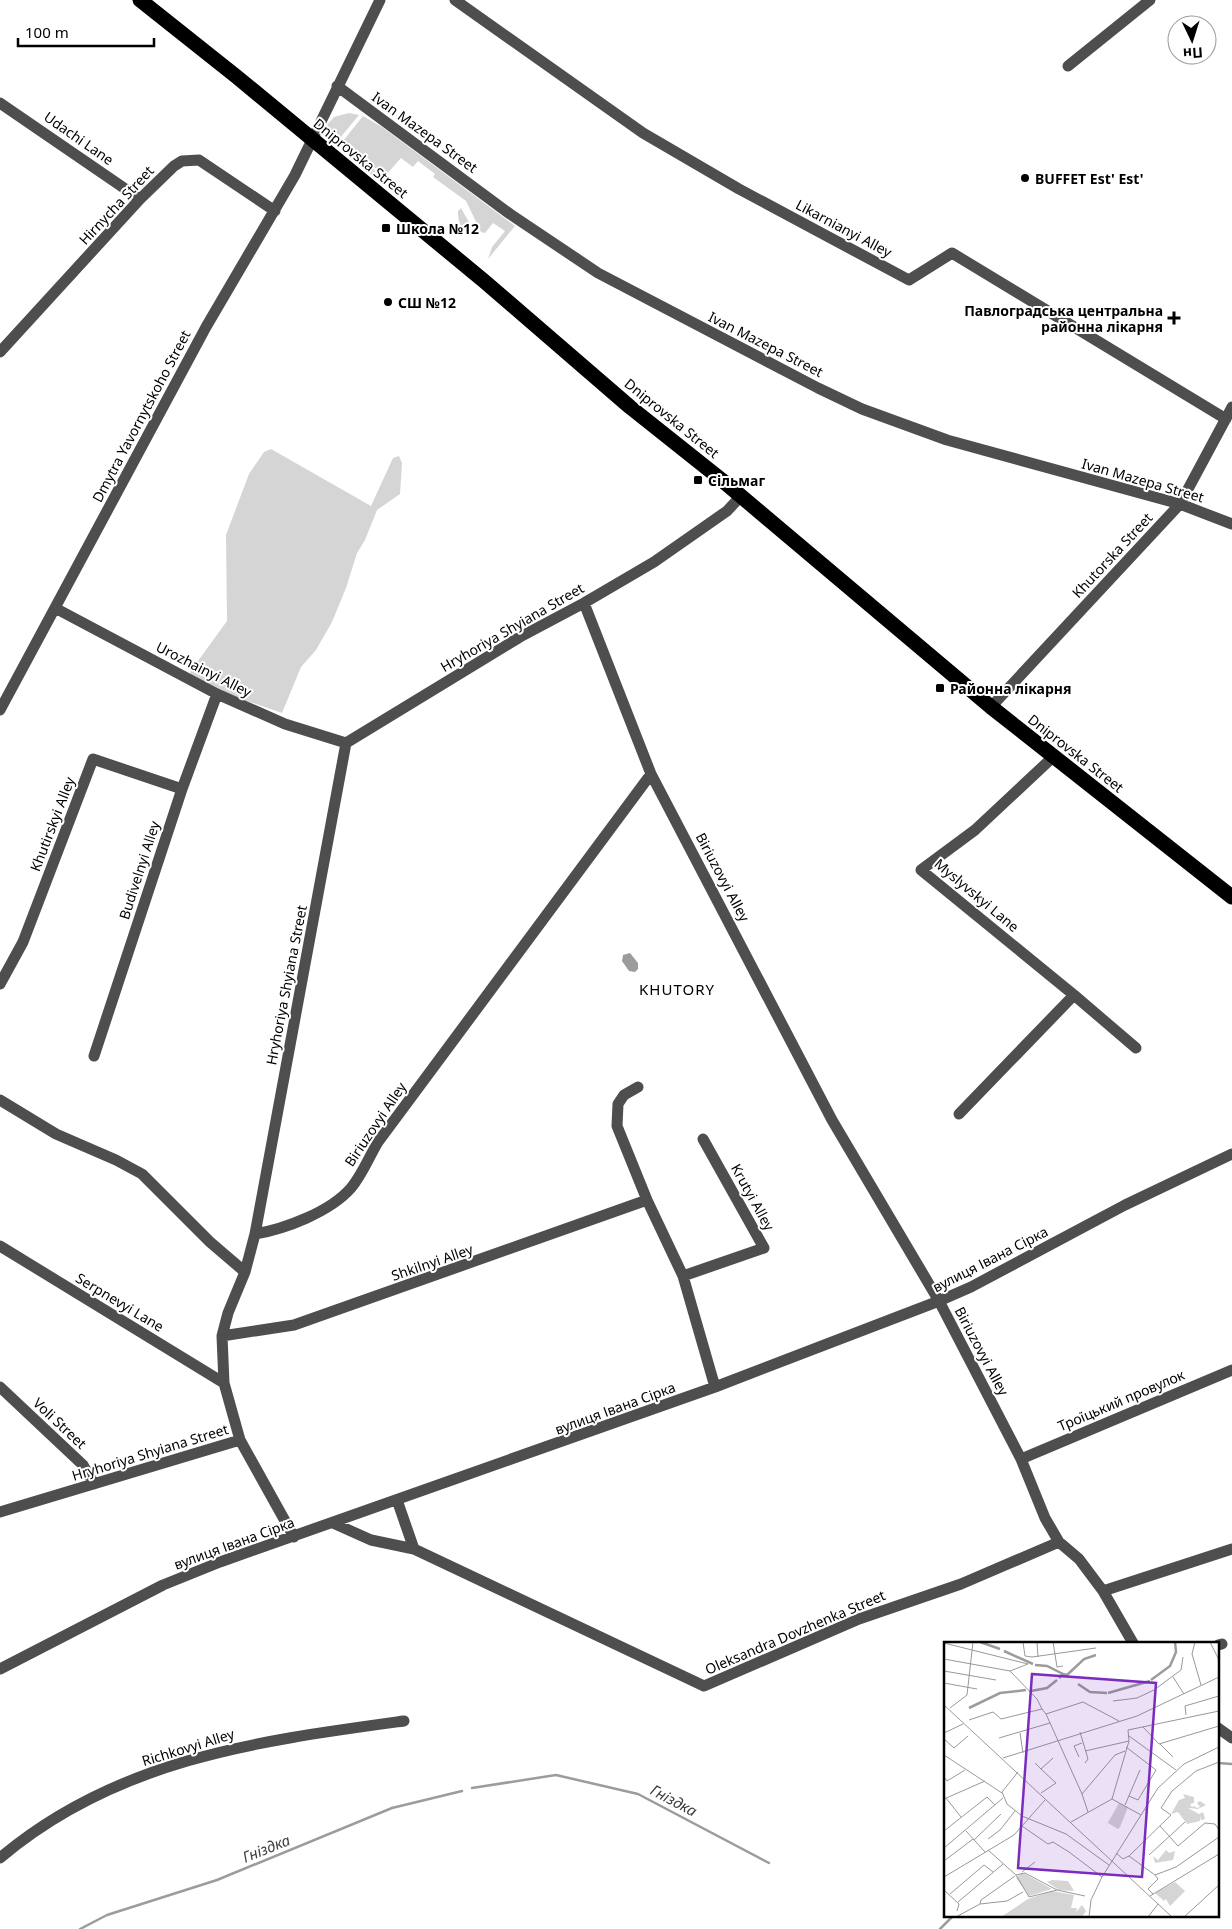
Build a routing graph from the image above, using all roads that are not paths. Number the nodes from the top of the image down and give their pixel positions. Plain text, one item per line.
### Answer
1 (140, 0) edge
2 (380, 0) edge
3 (455, 0) edge
4 (1150, 0) edge
5 (1068, 66) dead end
6 (337, 86) junction
7 (0, 103) edge
8 (312, 139) junction
9 (140, 199) junction
10 (275, 211) junction
11 (0, 352) edge
12 (1232, 407) edge
13 (1226, 419) junction
14 (741, 496) junction
15 (1180, 504) junction
16 (1232, 524) edge
17 (584, 604) junction
18 (55, 608) junction
19 (217, 694) junction
20 (991, 707) junction
21 (0, 710) edge
22 (346, 743) junction
23 (1053, 757) junction
24 (651, 774) junction
25 (182, 789) junction
26 (1232, 897) edge
27 (0, 984) edge
28 (1074, 995) junction
29 (1136, 1048) dead end
30 (94, 1056) dead end
31 (638, 1086) dead end
32 (0, 1100) edge
33 (959, 1114) dead end
34 (703, 1139) dead end
35 (1232, 1154) edge
36 (647, 1200) junction
37 (255, 1234) junction
38 (0, 1246) edge
39 (245, 1272) junction
40 (683, 1276) junction
41 (939, 1302) junction
42 (222, 1336) junction
43 (1232, 1370) edge
44 (224, 1383) junction
45 (0, 1387) edge
46 (715, 1387) junction
47 (240, 1440) junction
48 (1021, 1459) junction
49 (94, 1484) junction
50 (397, 1500) junction
51 (0, 1512) edge
52 (333, 1523) junction
53 (294, 1537) junction
54 (1059, 1542) junction
55 (414, 1549) junction
56 (1232, 1550) edge
57 (1103, 1591) junction
58 (1131, 1642) edge
59 (0, 1669) edge
60 (404, 1721) dead end
61 (1220, 1729) edge
62 (1232, 1738) edge
63 (0, 1858) edge

1 - 8 highway, Dniprovska Street
2 - 6 street, Dmytra Yavornytskoho Street
3 - 13 street, Likarnianyi Alley
4 - 5 street
6 - 8 street, Dmytra Yavornytskoho Street
6 - 15 street, Ivan Mazepa Street
7 - 9 street, Udachi Lane
8 - 10 street, Dmytra Yavornytskoho Street
8 - 14 highway, Dniprovska Street
9 - 10 street, Hirnycha Street
9 - 11 street, Hirnycha Street
10 - 18 street, Dmytra Yavornytskoho Street
12 - 13 street, Khutorska Street
13 - 15 street, Khutorska Street
14 - 17 street, Hryhoriya Shyiana Street
14 - 20 highway, Dniprovska Street
15 - 16 street, Ivan Mazepa Street
15 - 20 street, Khutorska Street
17 - 22 street, Hryhoriya Shyiana Street
17 - 24 street
18 - 19 street, Urozhainyi Alley
18 - 21 street, Dmytra Yavornytskoho Street
19 - 22 street, Urozhainyi Alley
19 - 25 street, Budivelnyi Alley
20 - 23 highway, Dniprovska Street
22 - 37 street, Hryhoriya Shyiana Street
23 - 26 highway, Dniprovska Street
23 - 28 street, Myslyvskyi Lane
24 - 37 street, Biriuzovyi Alley
24 - 41 street, Biriuzovyi Alley
25 - 27 street, Khutirskyi Alley
25 - 30 street, Budivelnyi Alley
28 - 29 street, Myslyvskyi Lane
28 - 33 street
31 - 36 street
32 - 39 street
34 - 40 street, Krutyi Alley
35 - 41 street, вулиця Івана Сірка
36 - 40 street
36 - 42 street, Shkilnyi Alley
37 - 39 street, Hryhoriya Shyiana Street
38 - 44 street, Serpnevyi Lane
39 - 42 street, Hryhoriya Shyiana Street
40 - 46 street
41 - 46 street, вулиця Івана Сірка
41 - 48 street, Biriuzovyi Alley
42 - 44 street, Hryhoriya Shyiana Street
43 - 48 street, Троїцький провулок
44 - 47 street, Hryhoriya Shyiana Street
45 - 49 street, Voli Street
46 - 50 street, вулиця Івана Сірка
47 - 49 street, Hryhoriya Shyiana Street
47 - 53 street
48 - 54 street, Biriuzovyi Alley
49 - 51 street, Hryhoriya Shyiana Street
50 - 52 street, вулиця Івана Сірка
50 - 55 street
52 - 53 street, вулиця Івана Сірка
52 - 55 street, Oleksandra Dovzhenka Street
53 - 59 street, вулиця Івана Сірка
54 - 55 street, Oleksandra Dovzhenka Street
54 - 57 street
56 - 57 street
57 - 58 street
60 - 63 street, Richkovyi Alley
61 - 62 street

